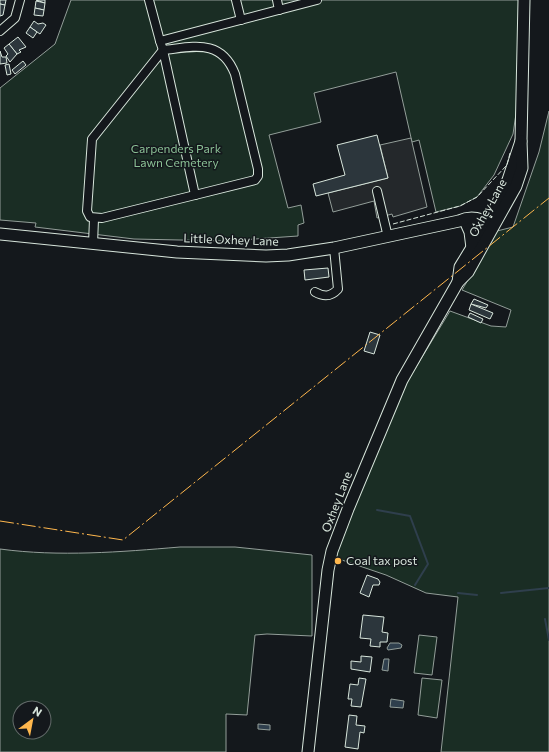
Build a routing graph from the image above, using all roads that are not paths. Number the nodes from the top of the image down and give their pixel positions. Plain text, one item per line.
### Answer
1 (20, 0) edge
2 (149, 0) edge
3 (236, 0) edge
4 (277, 0) edge
5 (317, 0) edge
6 (524, 0) edge
7 (279, 10) junction
8 (241, 20) junction
9 (0, 31) edge
10 (160, 41) junction
11 (162, 50) junction
12 (377, 191) dead end
13 (195, 195) junction
14 (94, 219) junction
15 (462, 222) junction
16 (488, 227) junction
17 (0, 234) edge
18 (388, 237) junction
19 (93, 244) junction
20 (334, 248) junction
21 (472, 248) junction
22 (458, 282) junction
23 (315, 292) dead end
24 (308, 752) edge

1 - 9 street
2 - 10 street
3 - 8 street
4 - 7 street
5 - 7 street
6 - 16 main road, Oxhey Lane
7 - 8 street
8 - 10 street
10 - 11 street
11 - 13 street
11 - 13 street
11 - 14 street
12 - 18 street
13 - 14 street
14 - 19 street
15 - 16 main road
15 - 18 main road, Little Oxhey Lane
15 - 21 main road
16 - 21 main road, Oxhey Lane
16 - 22 main road, Oxhey Lane
17 - 19 main road, Little Oxhey Lane
18 - 20 main road, Little Oxhey Lane
19 - 20 main road, Little Oxhey Lane
20 - 23 street
21 - 22 main road, Oxhey Lane
22 - 24 main road, Oxhey Lane

